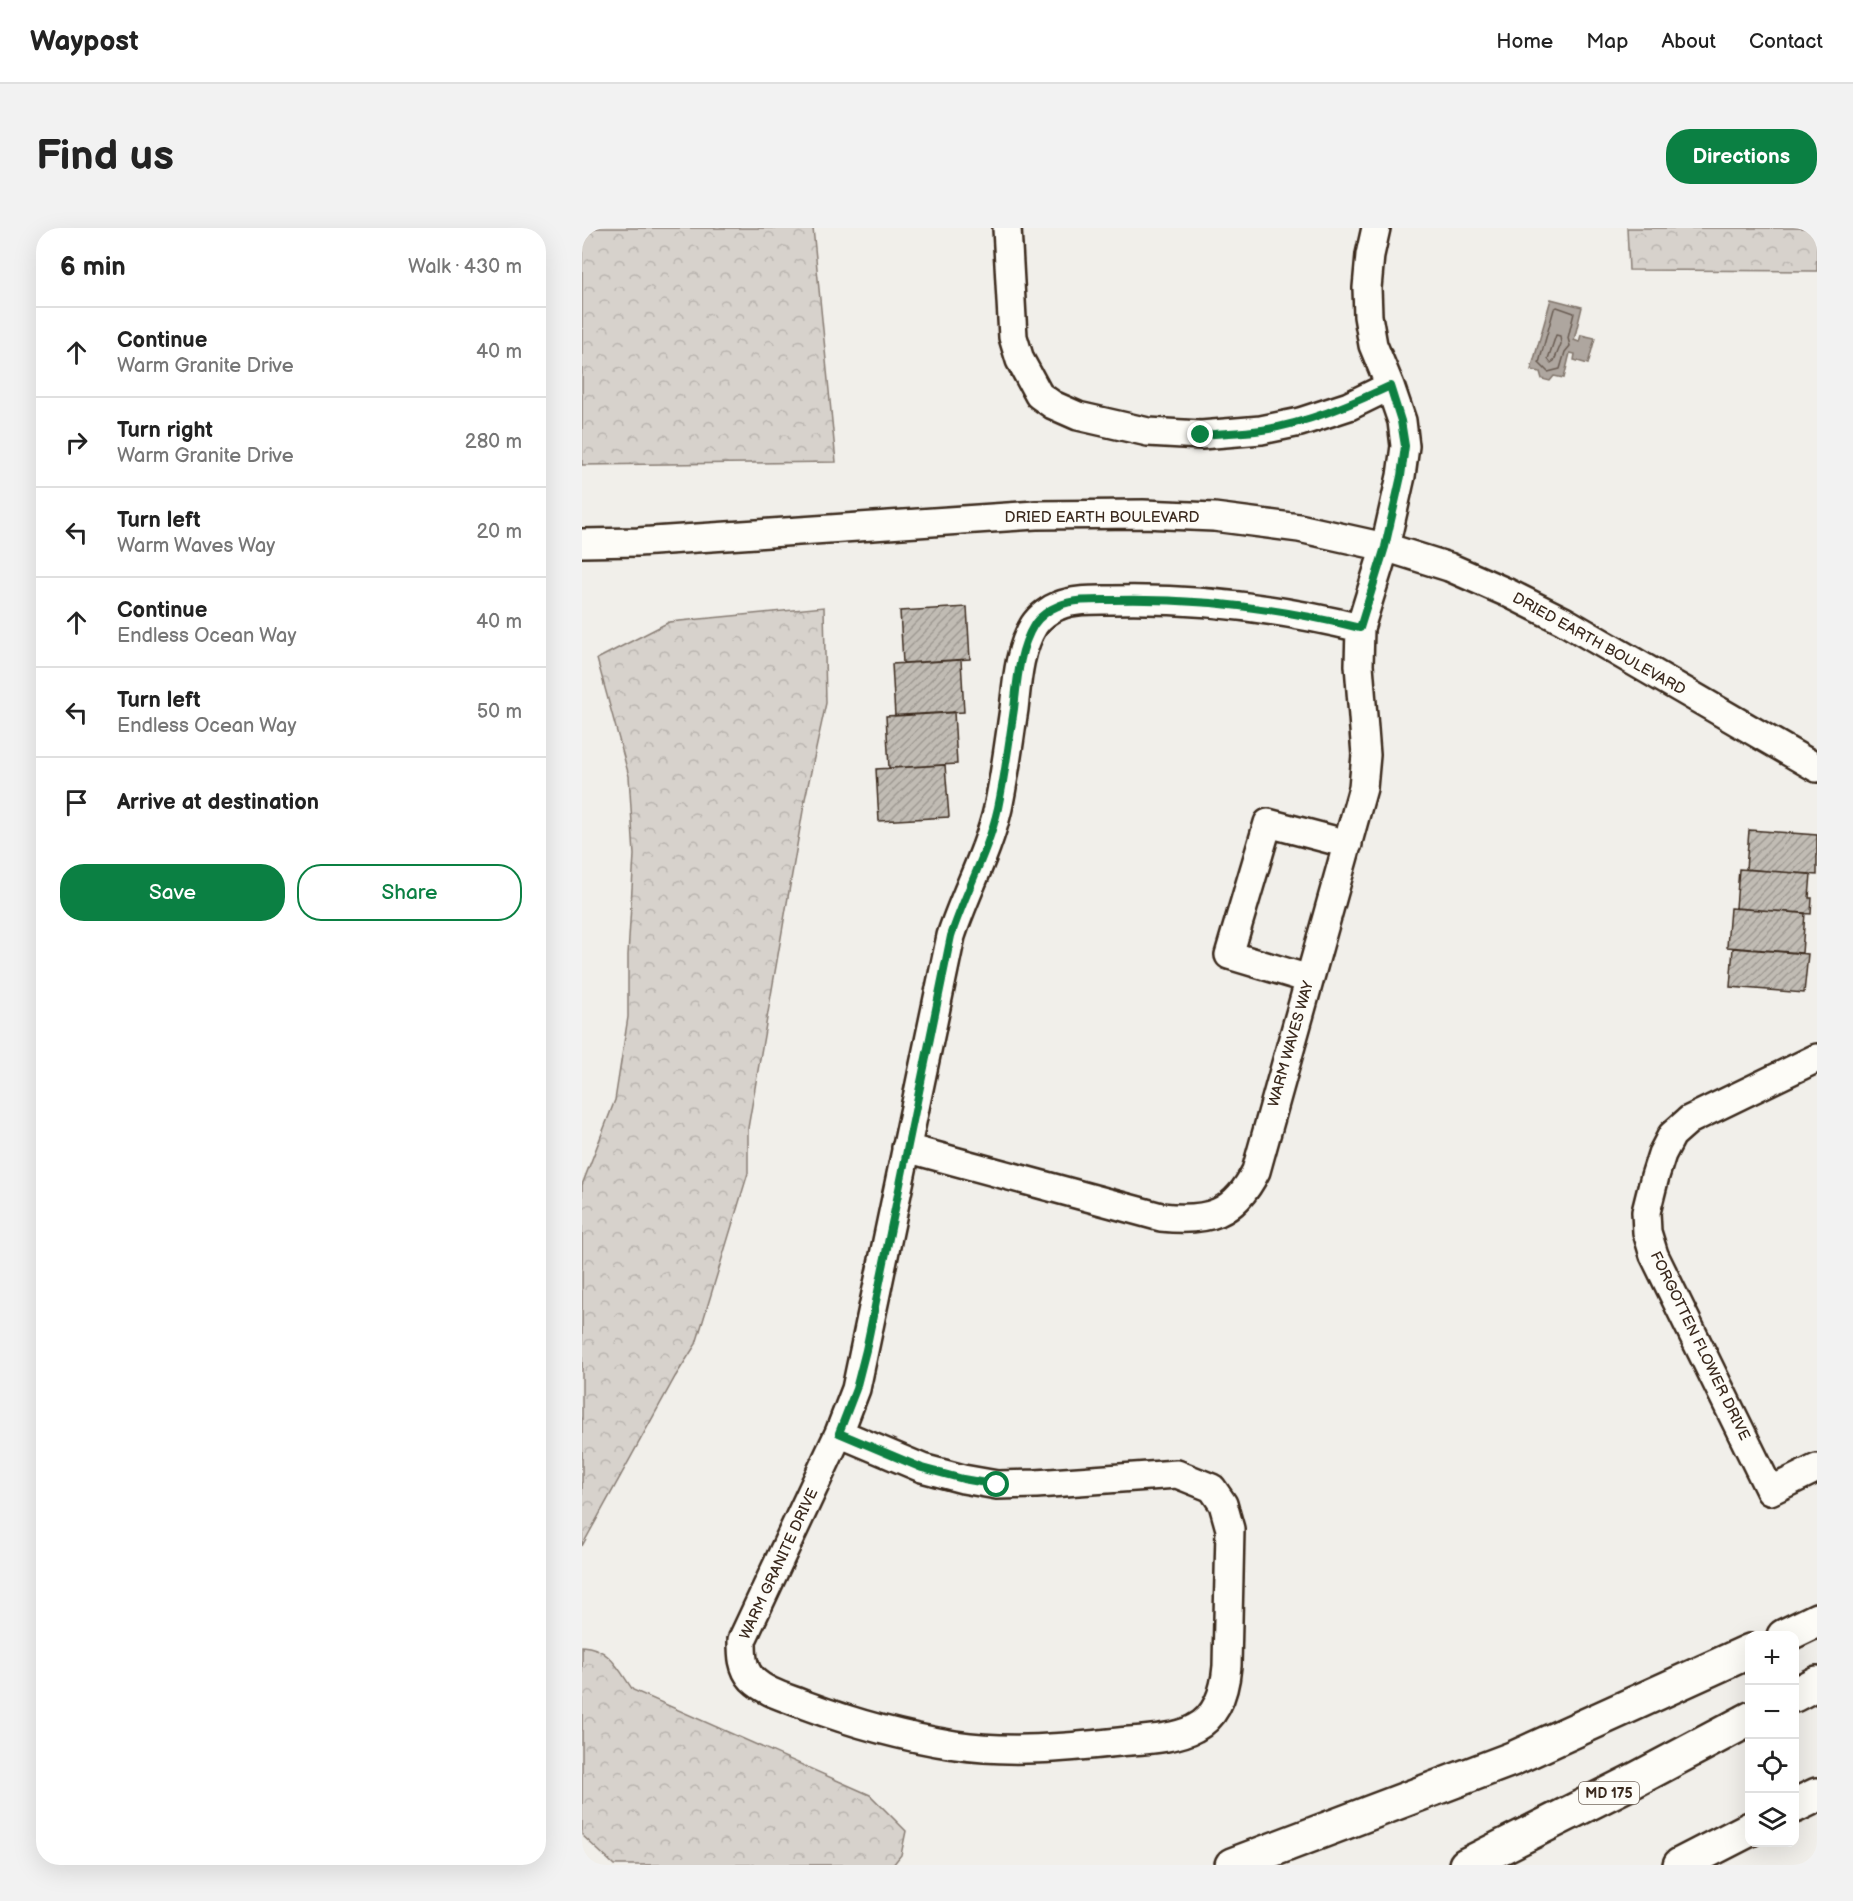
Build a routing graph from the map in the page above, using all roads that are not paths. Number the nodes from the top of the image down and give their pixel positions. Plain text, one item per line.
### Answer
1 (1007, 228) edge
2 (1376, 228) edge
3 (1390, 386) junction
4 (582, 543) edge
5 (1385, 547) junction
6 (1360, 628) junction
7 (1817, 768) edge
8 (1348, 844) junction
9 (1309, 979) junction
10 (1817, 1058) edge
11 (906, 1148) junction
12 (839, 1433) junction
13 (1817, 1468) edge
14 (1817, 1620) edge
15 (1793, 1631) edge
16 (1745, 1653) edge
17 (1817, 1683) edge
18 (1799, 1692) edge
19 (1745, 1721) edge
20 (1817, 1795) edge
21 (1799, 1804) edge
22 (1745, 1831) edge
23 (1232, 1865) edge
24 (1466, 1865) edge
25 (1680, 1865) edge

1 - 3 street
2 - 3 street, WARM WAVES WAY
3 - 5 street, WARM WAVES WAY
4 - 5 street, DRIED EARTH BOULEVARD
5 - 6 street, WARM WAVES WAY
5 - 7 street, DRIED EARTH BOULEVARD
6 - 8 street, WARM WAVES WAY
6 - 11 street, WARM GRANITE DRIVE
8 - 9 street, WARM WAVES WAY
8 - 9 street
9 - 11 street, WARM WAVES WAY
10 - 13 street, FORGOTTEN FLOWER DRIVE
11 - 12 street, WARM GRANITE DRIVE
12 - 12 street, WARM GRANITE DRIVE
14 - 15 main road
16 - 23 main road
17 - 18 main road
19 - 24 main road, MD 175
20 - 21 main road
22 - 25 main road

